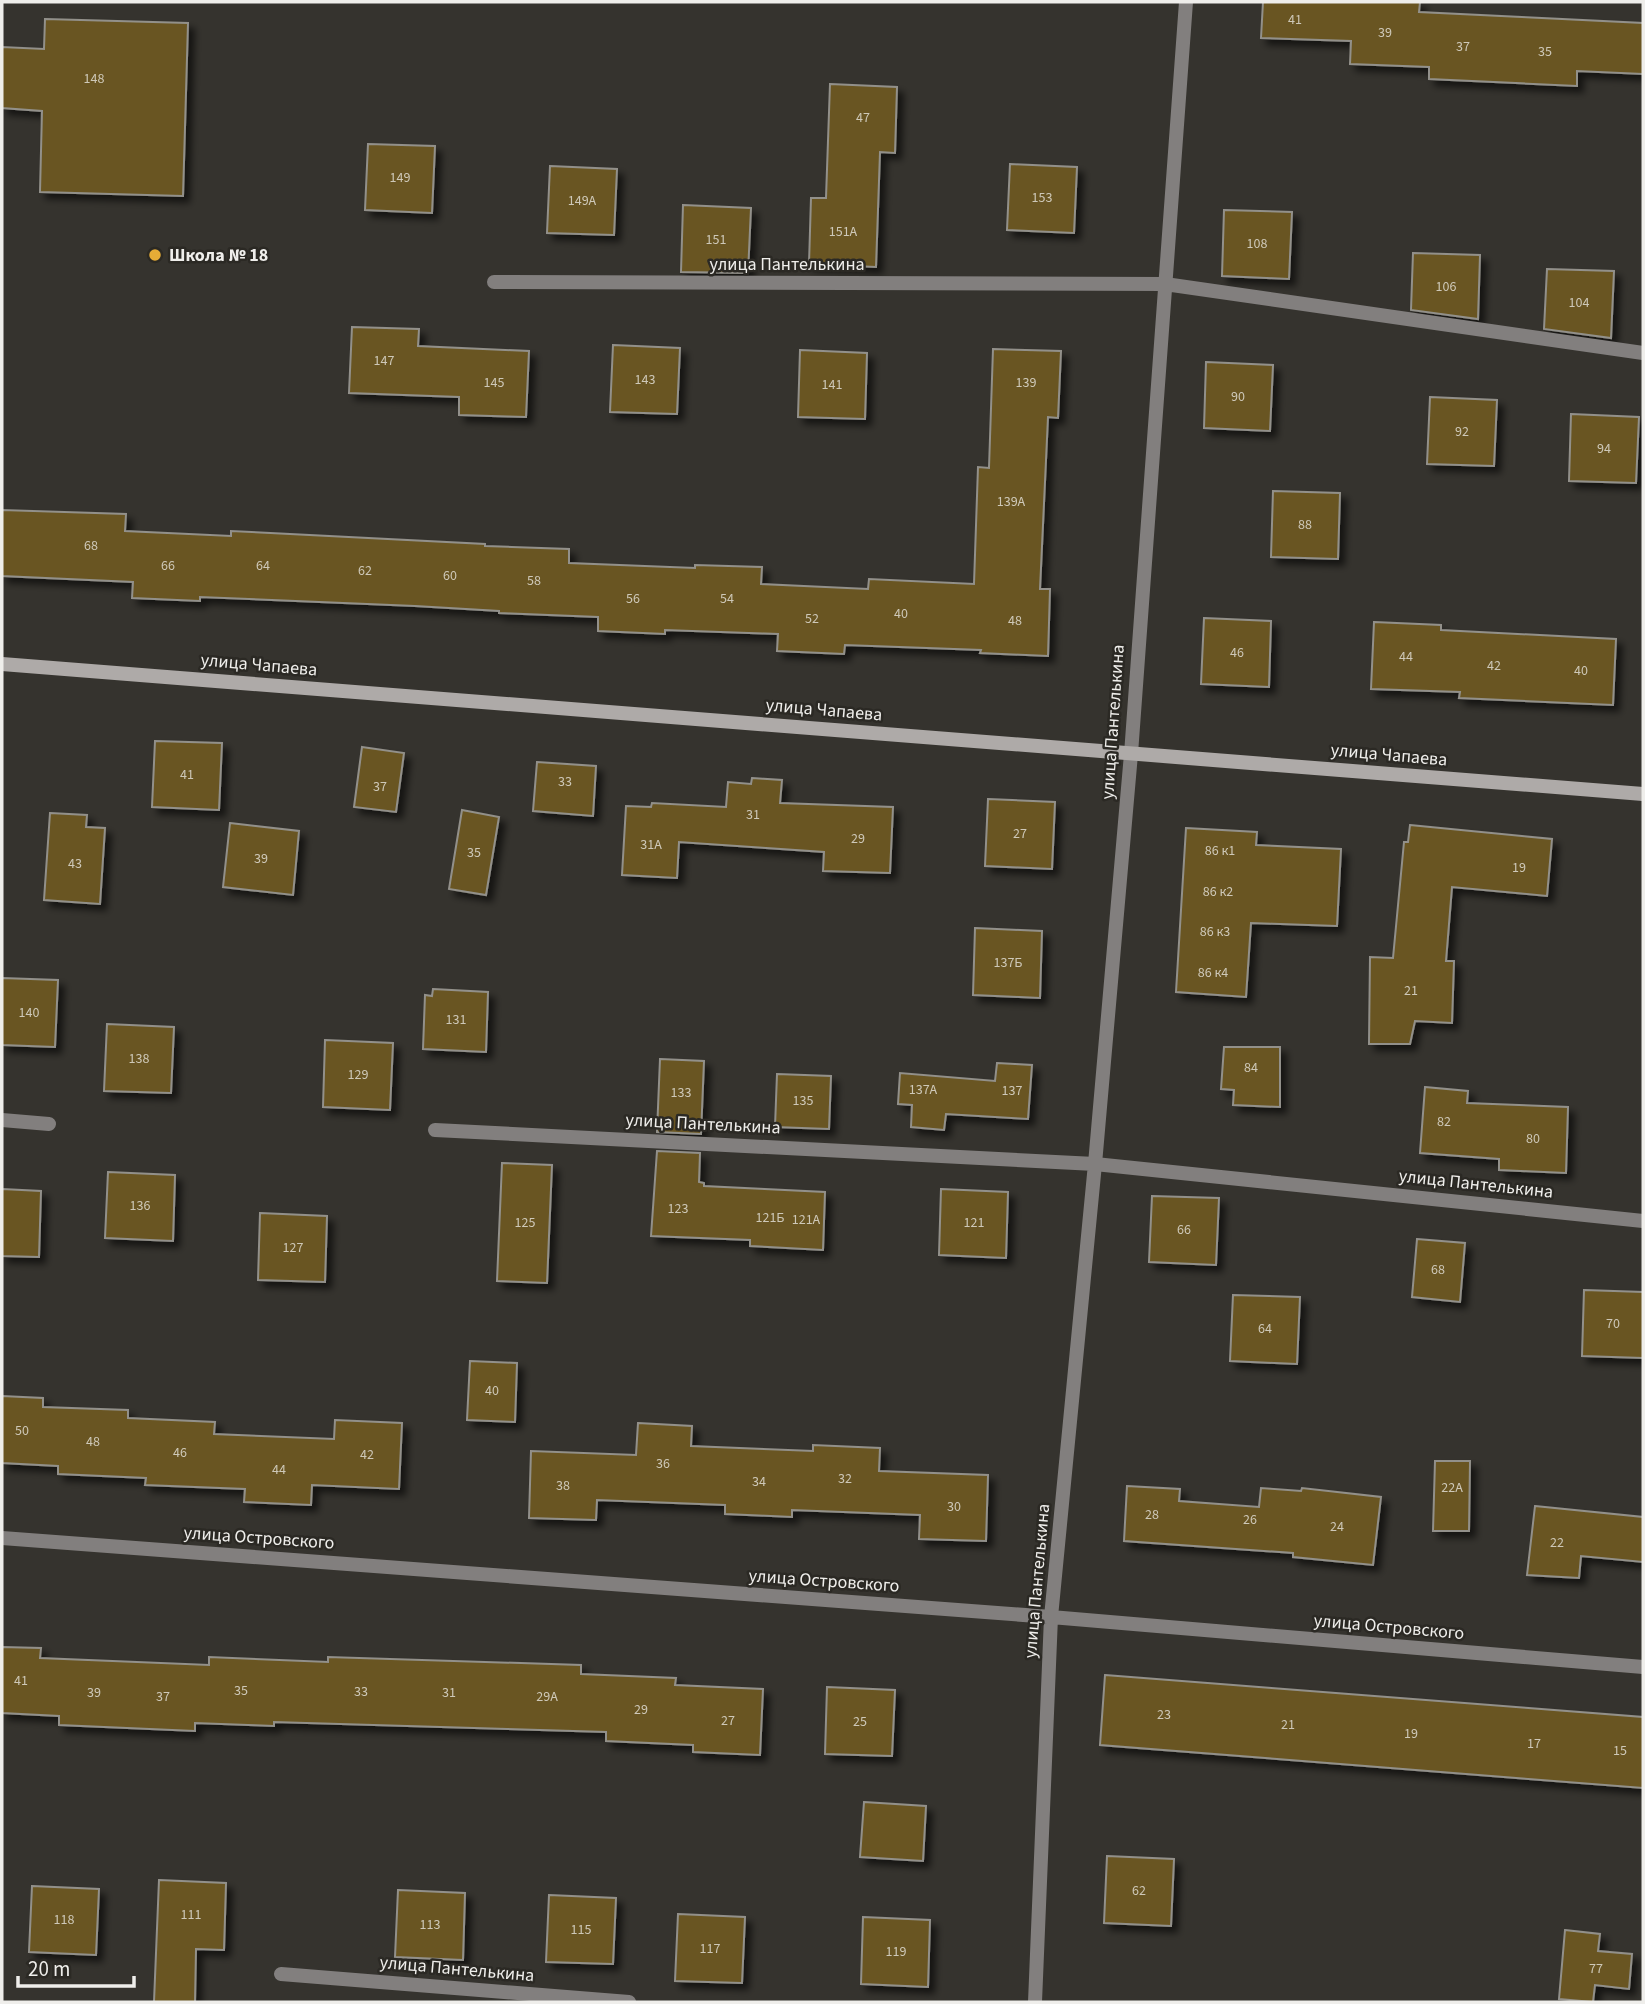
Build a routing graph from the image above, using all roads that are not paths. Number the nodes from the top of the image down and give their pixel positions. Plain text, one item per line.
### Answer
1 (1185, 2) edge
2 (494, 282) dead end
3 (1165, 284) junction
4 (1643, 353) edge
5 (2, 664) edge
6 (1130, 754) junction
7 (1643, 794) edge
8 (2, 1120) edge
9 (49, 1124) dead end
10 (435, 1130) dead end
11 (1095, 1164) junction
12 (1643, 1221) edge
13 (2, 1538) edge
14 (1051, 1617) junction
15 (1643, 1667) edge
16 (281, 1974) dead end
17 (629, 2002) edge
18 (1035, 2002) edge

1 - 3 street, улица Пантелькина
2 - 3 street, улица Пантелькина
3 - 4 street, улица Пантелькина
3 - 6 street, улица Пантелькина
5 - 6 street, улица Чапаева
6 - 7 street, улица Чапаева
6 - 11 street, улица Пантелькина
8 - 9 street
10 - 11 street, улица Пантелькина
11 - 12 street, улица Пантелькина
11 - 14 street, улица Пантелькина
13 - 14 street, улица Островского
14 - 15 street, улица Островского
14 - 18 street, улица Пантелькина
16 - 17 street, улица Пантелькина

